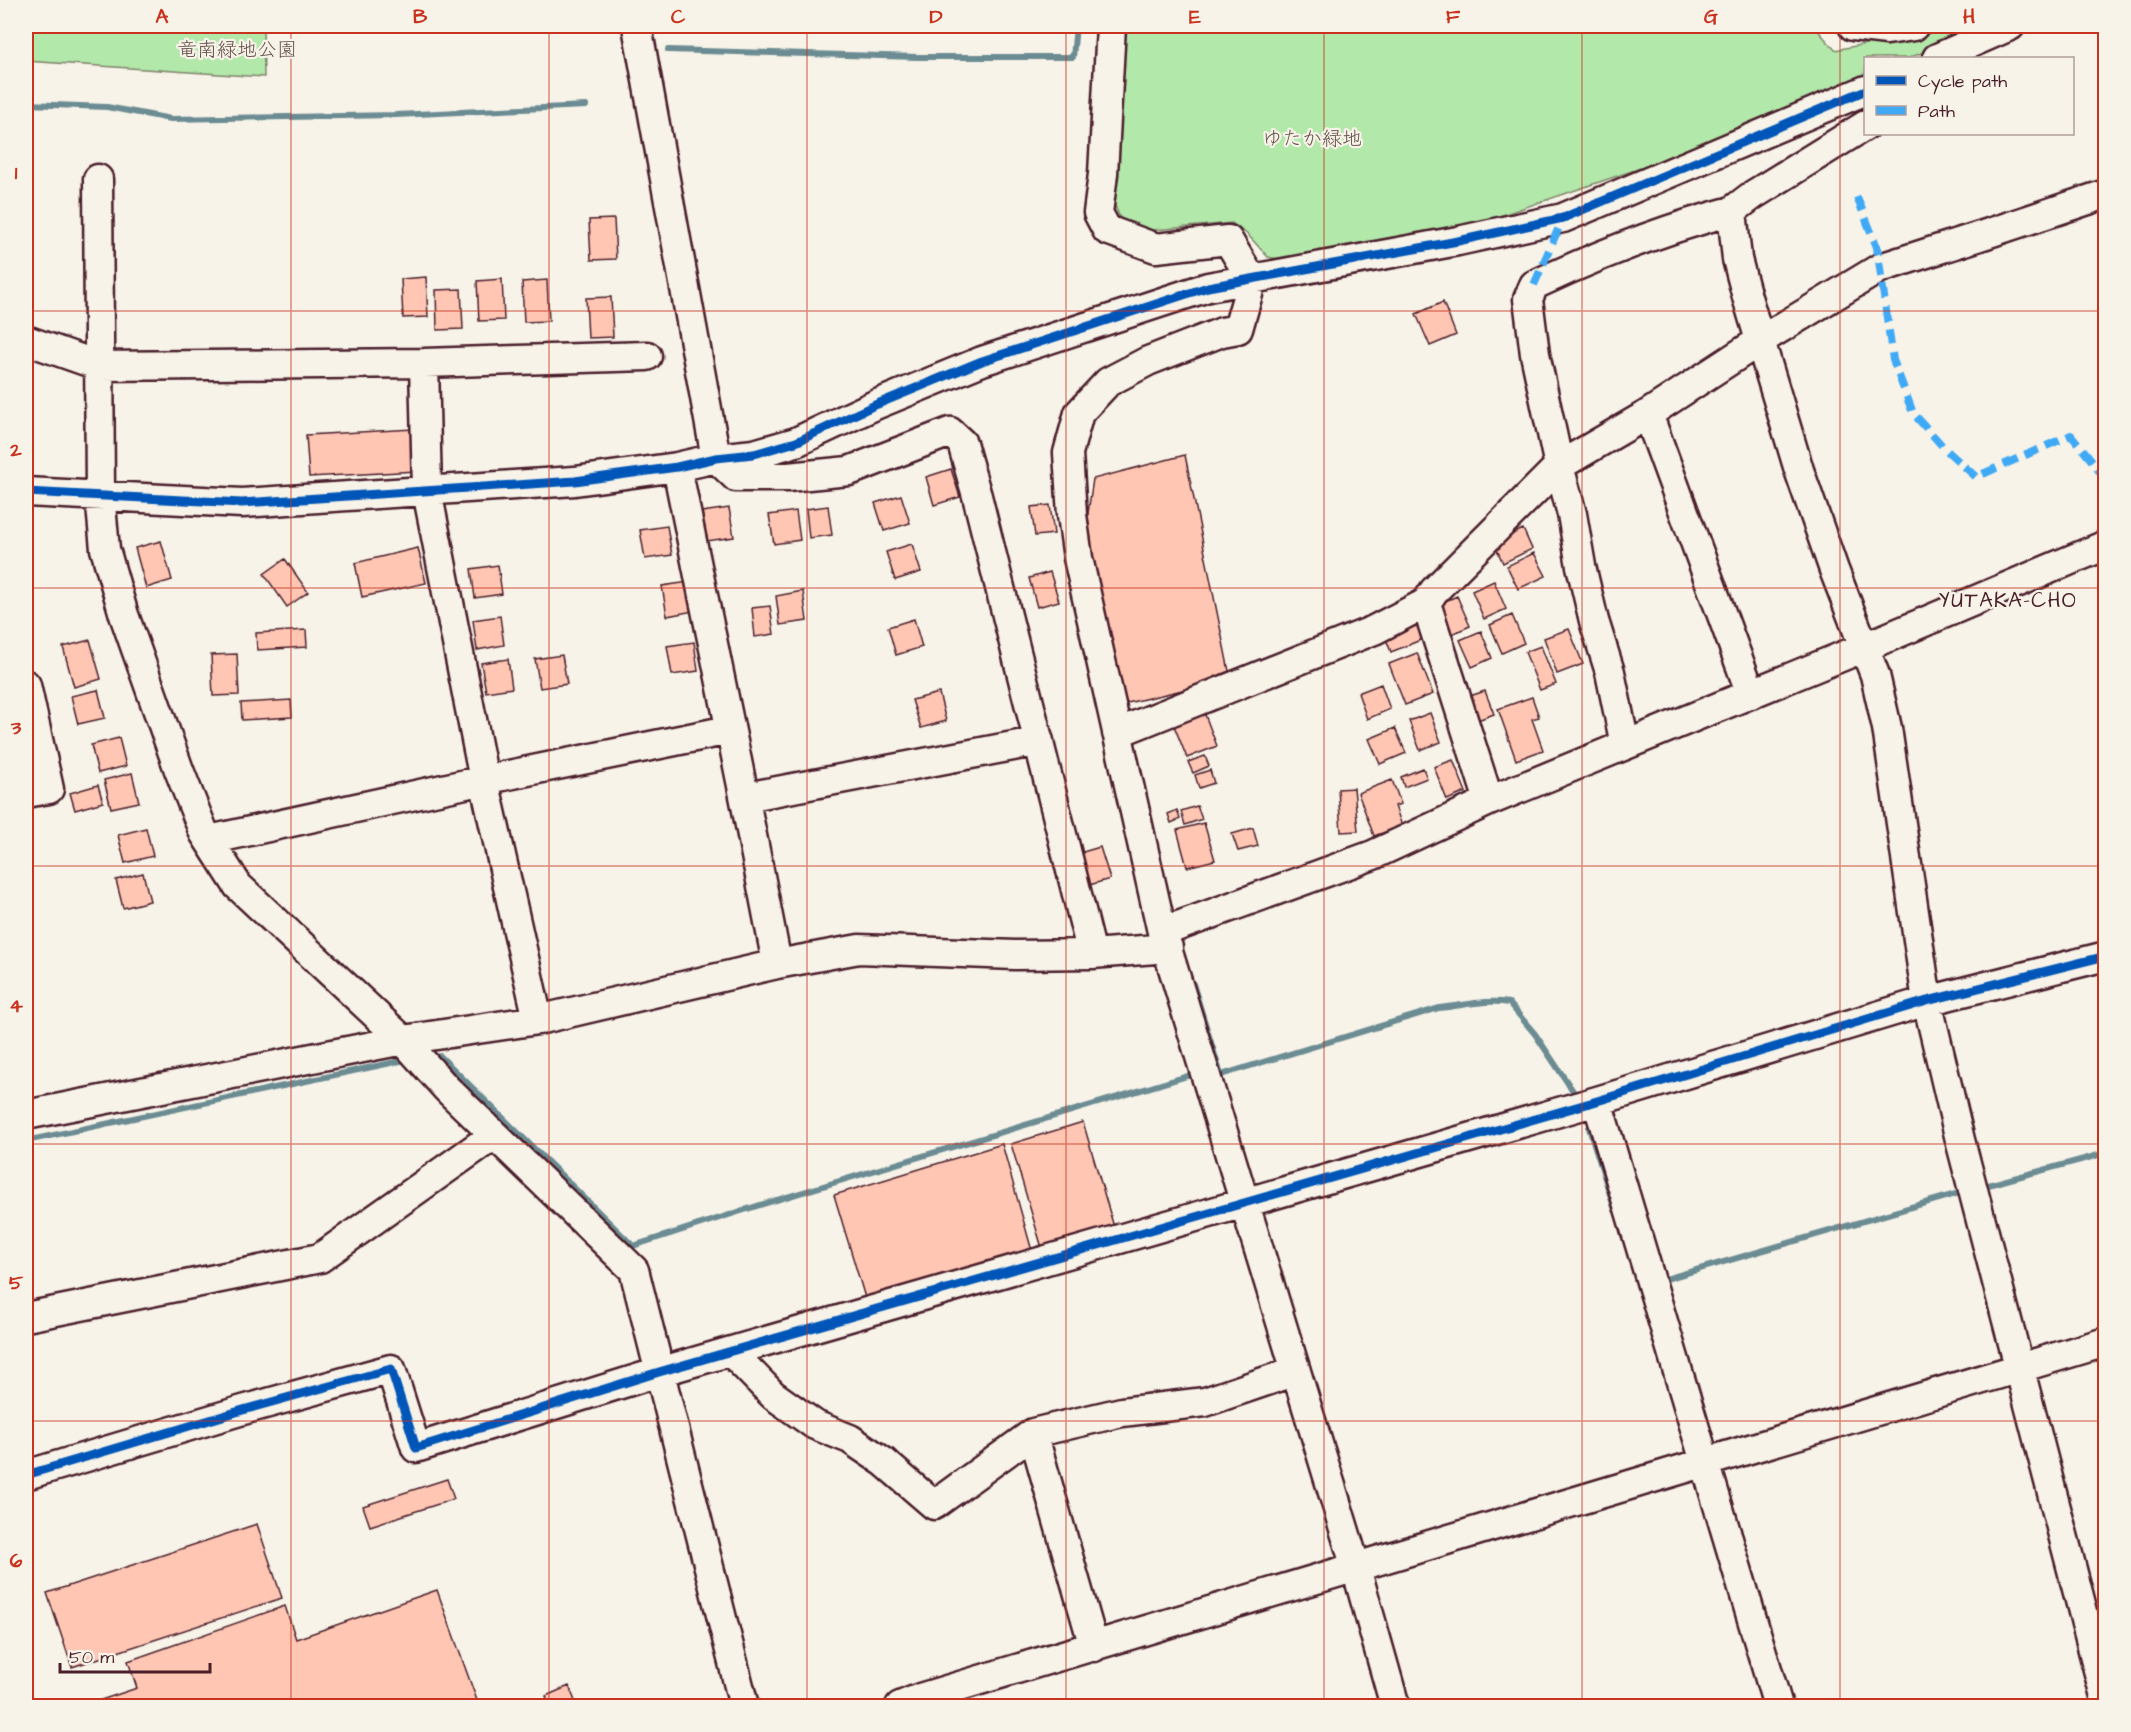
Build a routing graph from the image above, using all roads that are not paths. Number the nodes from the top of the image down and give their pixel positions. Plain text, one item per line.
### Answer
1 (637, 26) edge
2 (1111, 26) edge
3 (1853, 26) edge
4 (1914, 26) edge
5 (2010, 26) edge
6 (2026, 26) edge
7 (1938, 57) edge
8 (1983, 57) edge
9 (1864, 91) edge
10 (1864, 126) edge
11 (98, 179) dead end
12 (2106, 194) edge
13 (1732, 211) junction
14 (1252, 280) junction
15 (26, 340) edge
16 (1761, 340) junction
17 (647, 356) dead end
18 (424, 363) junction
19 (100, 366) junction
20 (1648, 414) junction
21 (716, 458) junction
22 (1558, 460) junction
23 (677, 467) junction
24 (427, 491) junction
25 (26, 492) edge
26 (100, 495) junction
27 (2106, 545) edge
28 (1426, 603) junction
29 (1865, 647) junction
30 (26, 685) edge
31 (1751, 694) junction
32 (729, 730) junction
33 (1124, 731) junction
34 (1039, 741) junction
35 (1626, 745) junction
36 (484, 780) junction
37 (26, 794) edge
38 (746, 797) junction
39 (1489, 801) junction
40 (208, 840) junction
41 (1165, 940) junction
42 (1092, 954) junction
43 (2106, 956) edge
44 (777, 964) junction
45 (1926, 1001) junction
46 (538, 1020) junction
47 (403, 1041) junction
48 (1597, 1101) junction
49 (26, 1115) edge
50 (494, 1135) junction
51 (1245, 1203) junction
52 (26, 1317) edge
53 (2106, 1342) edge
54 (731, 1352) junction
55 (2020, 1367) junction
56 (1296, 1371) junction
57 (659, 1372) junction
58 (1033, 1433) junction
59 (1706, 1463) junction
60 (26, 1475) edge
61 (1356, 1568) junction
62 (1094, 1647) junction
63 (2106, 1700) edge
64 (744, 1707) edge
65 (900, 1707) edge
66 (1395, 1707) edge
67 (1778, 1707) edge

1 - 21 street
2 - 14 street
3 - 4 street
5 - 7 street
6 - 8 street
9 - 14 street
10 - 13 street
11 - 19 street
12 - 16 street
13 - 16 street
13 - 22 street
14 - 21 street
14 - 33 street
15 - 19 street
16 - 20 street
16 - 29 street
17 - 18 street
18 - 19 street
18 - 24 street
19 - 26 street
20 - 22 street
20 - 31 street
21 - 23 street
21 - 34 street
22 - 28 street
22 - 35 street
23 - 24 street
23 - 32 street
24 - 26 street
24 - 36 street
25 - 26 street
26 - 40 street
27 - 29 street
28 - 33 street
28 - 39 street
29 - 31 street
29 - 45 street
30 - 37 street
31 - 35 street
32 - 36 street
32 - 38 street
33 - 41 street
34 - 38 street
34 - 42 street
35 - 39 street
36 - 40 street
36 - 46 street
38 - 44 street
39 - 41 street
40 - 47 street
41 - 42 street
41 - 51 street
42 - 44 street
43 - 45 street
44 - 46 street
45 - 48 street
45 - 55 street
46 - 47 street
47 - 49 street
47 - 50 street
48 - 51 street
48 - 59 street
50 - 52 street
50 - 57 street
51 - 54 street
51 - 56 street
53 - 55 street
54 - 57 street
54 - 58 street
55 - 59 street
55 - 63 street
56 - 58 street
56 - 61 street
57 - 60 street
57 - 64 street
58 - 62 street
59 - 61 street
59 - 67 street
61 - 62 street
61 - 66 street
62 - 65 street

